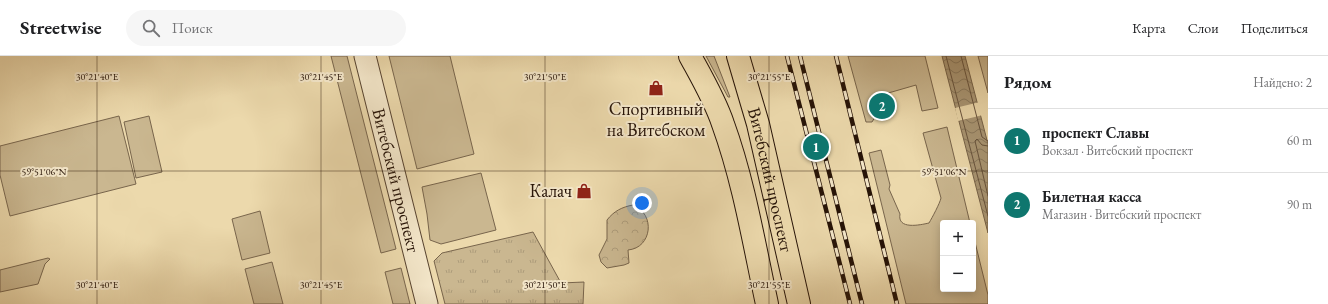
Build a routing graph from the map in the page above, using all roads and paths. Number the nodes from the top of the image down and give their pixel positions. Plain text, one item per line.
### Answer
1 (365, 56) edge
2 (690, 56) edge
3 (738, 56) edge
4 (427, 304) edge
5 (767, 304) edge
6 (799, 304) edge

1 - 4 street, Витебский проспект
2 - 5 main road, Витебский проспект
3 - 6 main road, Витебский проспект

